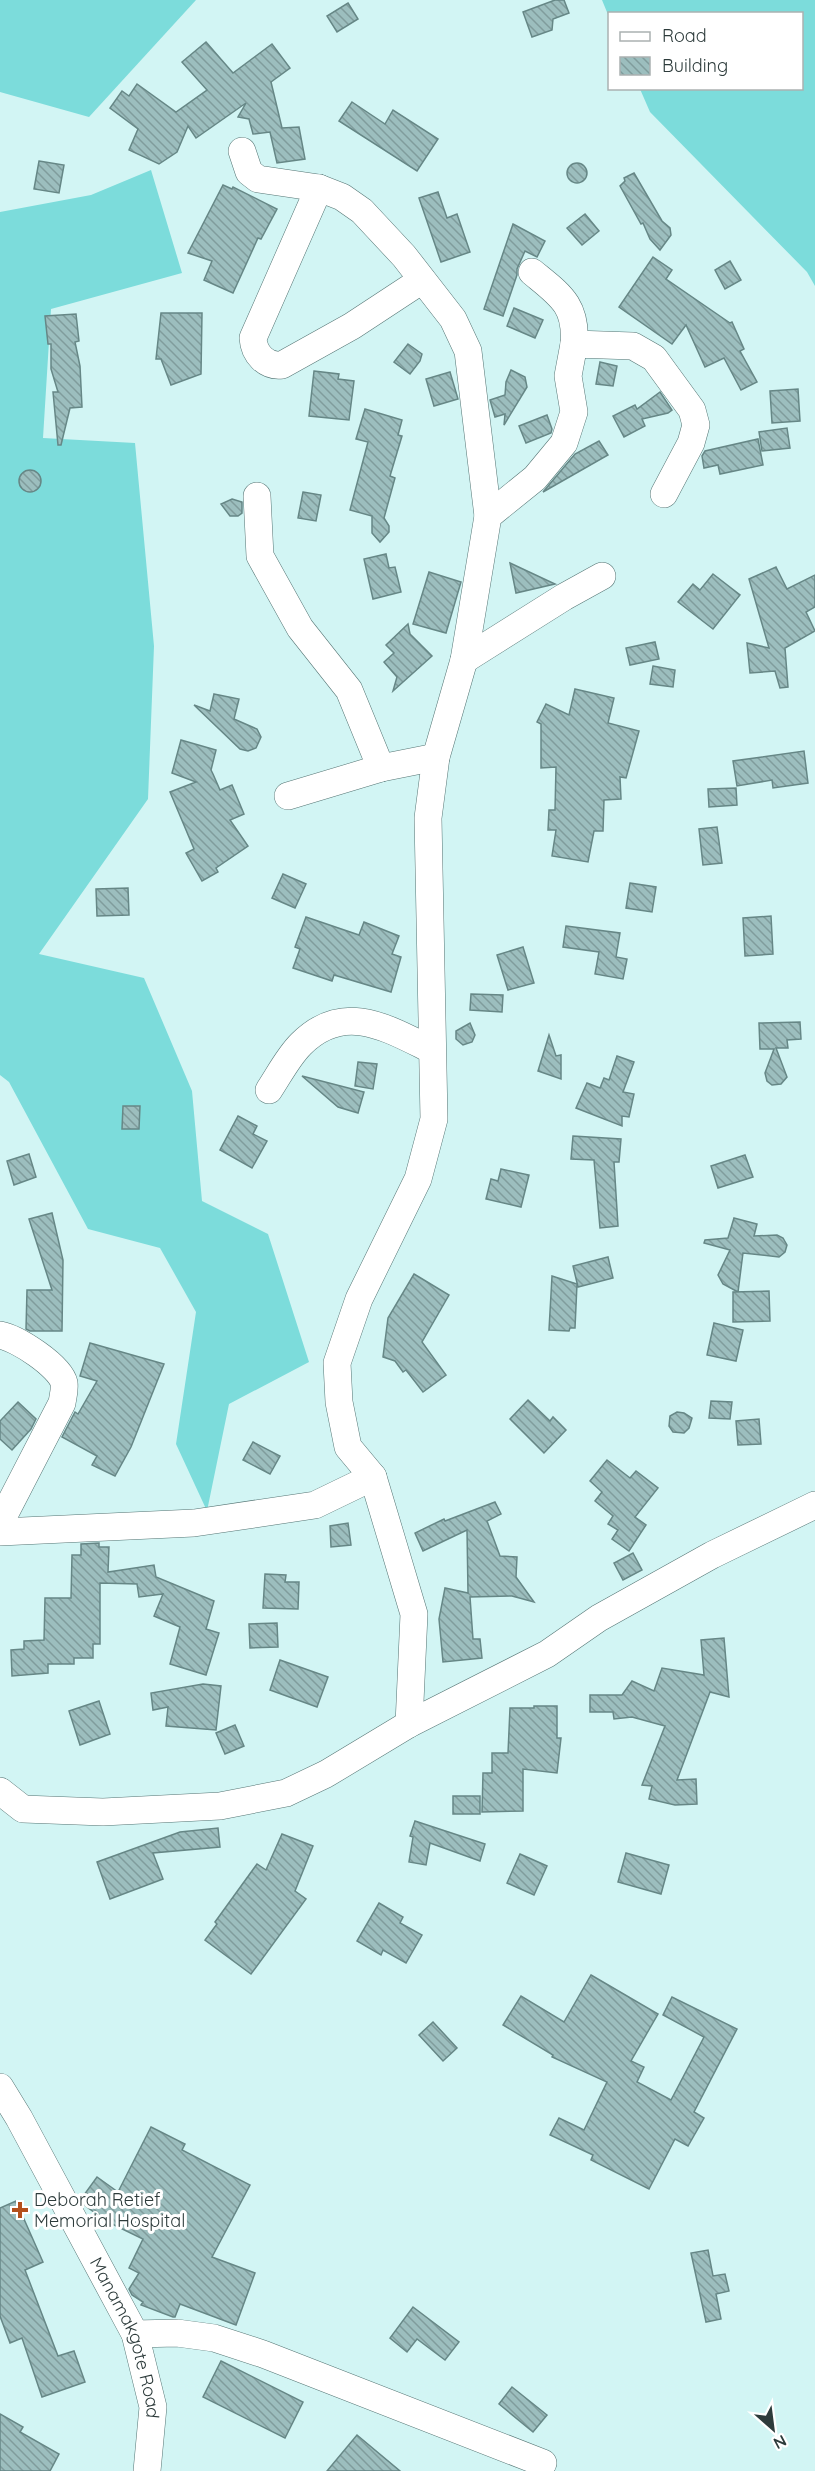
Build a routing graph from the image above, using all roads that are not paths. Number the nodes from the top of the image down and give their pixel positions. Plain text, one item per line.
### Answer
1 (242, 151) dead end
2 (319, 188) junction
3 (532, 273) dead end
4 (422, 280) junction
5 (574, 344) junction
6 (664, 494) dead end
7 (257, 496) dead end
8 (488, 516) junction
9 (602, 576) dead end
10 (464, 660) junction
11 (436, 757) junction
12 (381, 768) junction
13 (288, 796) dead end
14 (432, 1050) junction
15 (269, 1090) dead end
16 (0, 1335) edge
17 (373, 1477) junction
18 (815, 1505) edge
19 (0, 1523) edge
20 (0, 1532) edge
21 (409, 1724) junction
22 (0, 1791) edge
23 (12, 1814) edge
24 (0, 2087) edge
25 (135, 2334) junction
26 (543, 2463) dead end
27 (147, 2471) edge

1 - 2 street
2 - 4 street
2 - 4 street
3 - 5 street
4 - 8 street
5 - 6 street
5 - 8 street
7 - 12 street
8 - 10 street
9 - 10 street
10 - 11 street
11 - 12 street
11 - 14 street
12 - 13 street
14 - 15 street
14 - 17 street
16 - 19 street
17 - 20 street
17 - 21 street
18 - 21 street
21 - 23 street
22 - 23 street
24 - 25 street, Manamakgote Road
25 - 26 street
25 - 27 street, Manamakgote Road

